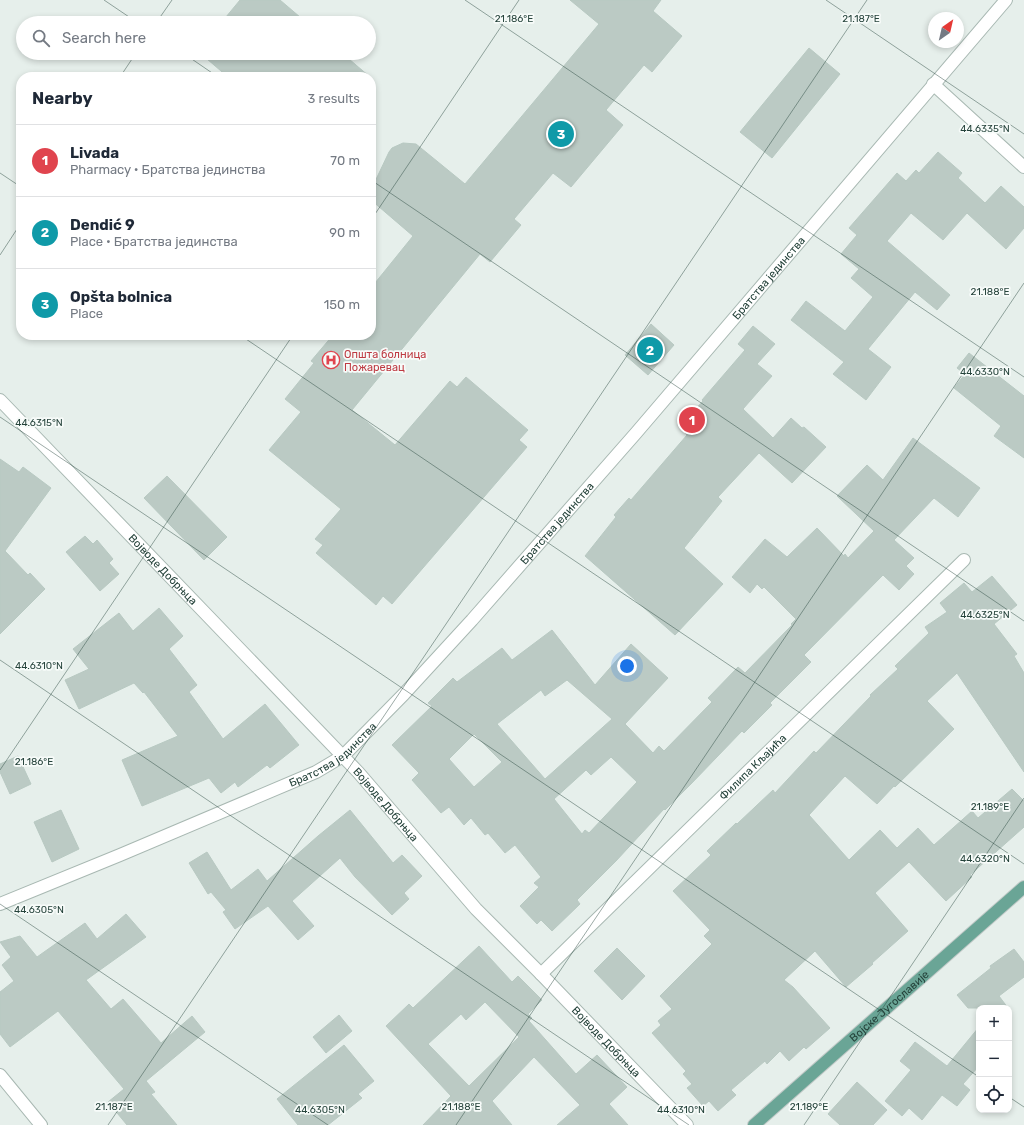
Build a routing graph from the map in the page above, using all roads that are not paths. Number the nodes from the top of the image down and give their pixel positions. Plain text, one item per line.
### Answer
1 (1006, 0) edge
2 (933, 84) junction
3 (1024, 167) edge
4 (0, 400) edge
5 (964, 560) dead end
6 (343, 756) junction
7 (1024, 887) edge
8 (0, 904) edge
9 (541, 974) junction
10 (0, 1075) edge
11 (41, 1125) edge
12 (687, 1125) edge
13 (754, 1125) edge

1 - 2 street, Братства јединства
2 - 3 street
2 - 6 street, Братства јединства
4 - 6 street, Војводе Добрњца
5 - 9 street, Филипа Кљајића
6 - 8 street, Братства јединства
6 - 9 street, Војводе Добрњца
7 - 13 main road, Војске Југославије
9 - 12 street, Војводе Добрњца
10 - 11 street

